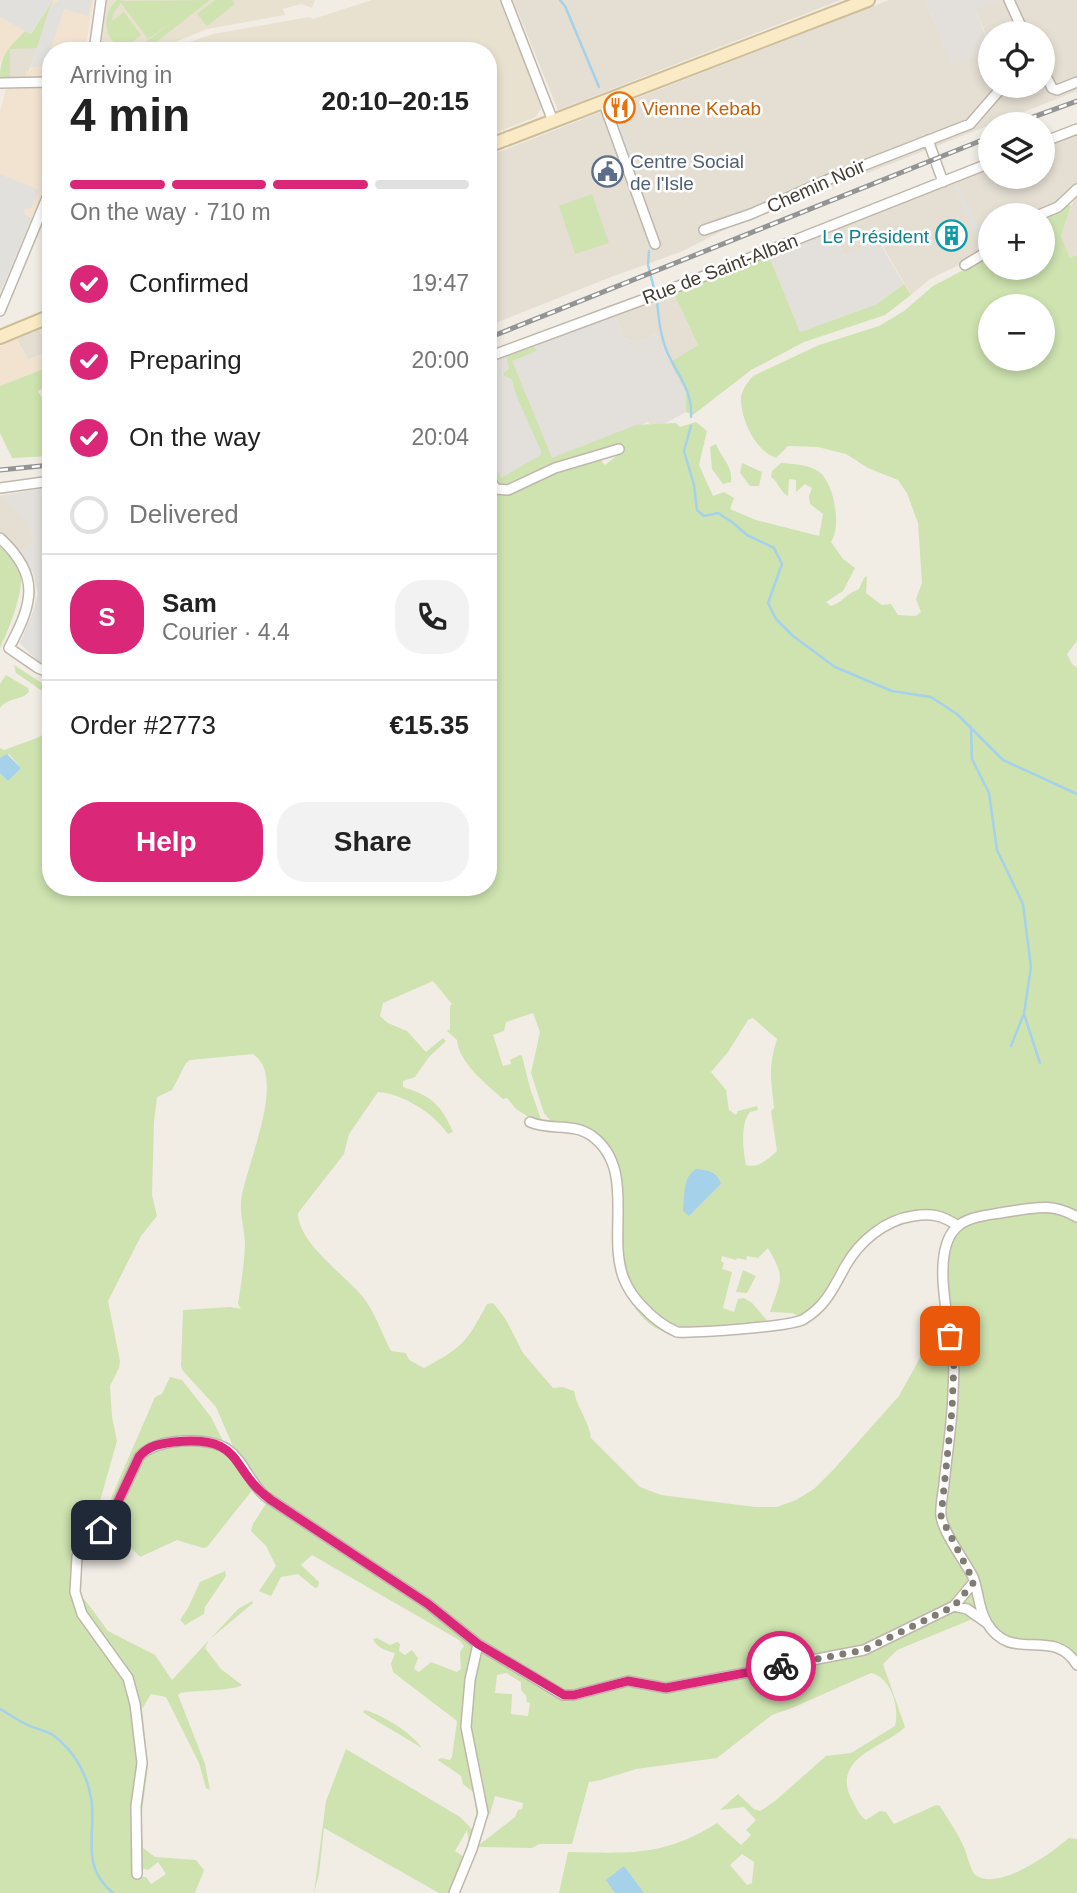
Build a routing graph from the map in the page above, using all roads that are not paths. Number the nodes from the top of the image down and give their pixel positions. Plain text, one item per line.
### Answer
1 (101, 0) edge
2 (506, 0) edge
3 (868, 0) edge
4 (1009, 0) edge
5 (1019, 21) edge
6 (95, 42) edge
7 (42, 82) edge
8 (1077, 82) edge
9 (0, 83) edge
10 (1055, 89) edge
11 (993, 98) edge
12 (603, 101) junction
13 (553, 121) junction
14 (1077, 129) edge
15 (1055, 137) edge
16 (928, 140) junction
17 (497, 143) edge
18 (978, 168) edge
19 (943, 182) junction
20 (1077, 189) edge
21 (1055, 208) edge
22 (42, 210) edge
23 (704, 230) dead end
24 (655, 244) dead end
25 (978, 257) edge
26 (965, 265) dead end
27 (0, 311) edge
28 (42, 320) edge
29 (0, 337) edge
30 (497, 354) edge
31 (619, 449) dead end
32 (42, 482) edge
33 (0, 488) edge
34 (497, 489) edge
35 (0, 538) edge
36 (42, 670) edge
37 (530, 1122) dead end
38 (1077, 1217) edge
39 (958, 1226) junction
40 (974, 1582) junction
41 (954, 1606) junction
42 (987, 1623) junction
43 (478, 1644) junction
44 (1077, 1665) edge
45 (137, 1874) dead end
46 (454, 1893) edge

1 - 6 street
2 - 13 street
3 - 12 main road
4 - 5 street
7 - 9 street
8 - 10 street
11 - 16 street, Chemin Noir
12 - 13 main road
12 - 24 street
13 - 17 main road
14 - 15 street
16 - 19 street
16 - 23 street, Chemin Noir
18 - 19 street, Rue de Saint-Alban
19 - 30 street, Rue de Saint-Alban
20 - 21 street
22 - 27 street
25 - 26 street
28 - 29 main road
31 - 34 street
32 - 33 street
35 - 36 street
37 - 39 street
38 - 39 street
39 - 40 street
40 - 41 street
40 - 42 street
41 - 42 street
41 - 43 street
42 - 44 street
43 - 45 street
43 - 46 street

